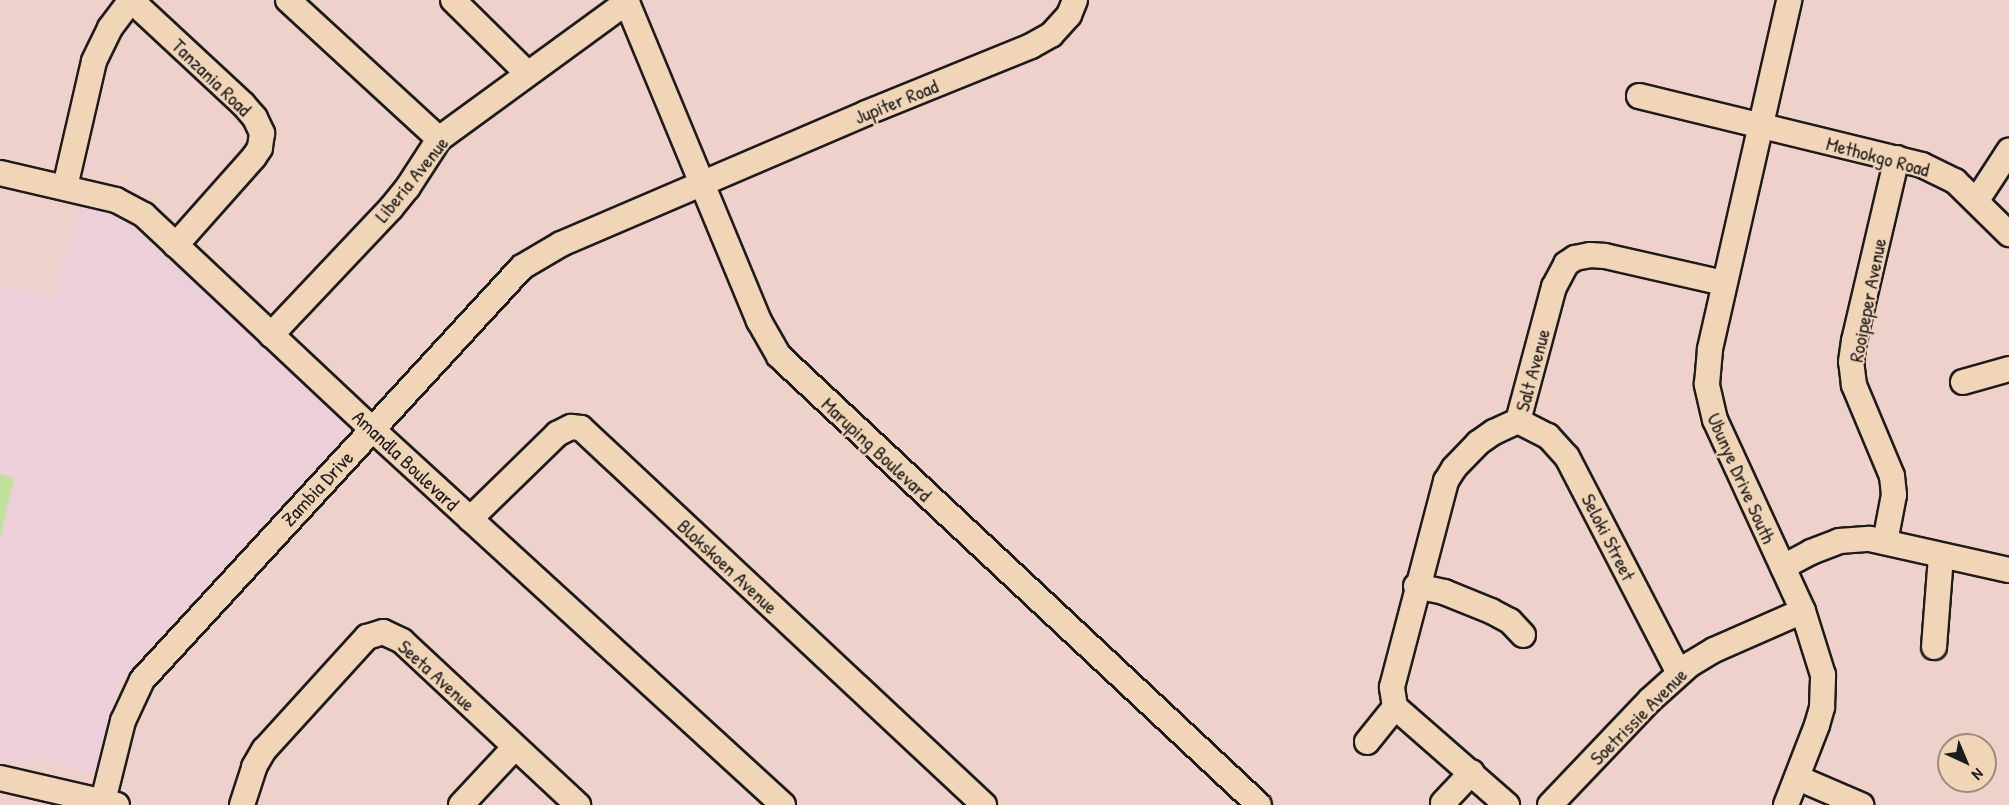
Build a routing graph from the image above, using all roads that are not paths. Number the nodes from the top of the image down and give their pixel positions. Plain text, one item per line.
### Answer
1 (131, 0) edge
2 (288, 0) edge
3 (453, 0) edge
4 (1075, 0) edge
5 (1789, 0) edge
6 (627, 1) edge
7 (527, 73) junction
8 (1639, 96) dead end
9 (1761, 127) junction
10 (440, 139) junction
11 (2009, 151) edge
12 (1898, 158) junction
13 (0, 173) edge
14 (701, 183) junction
15 (65, 187) junction
16 (1977, 200) junction
17 (2009, 234) edge
18 (176, 244) junction
19 (1724, 283) junction
20 (271, 335) junction
21 (2009, 369) edge
22 (1963, 382) dead end
23 (1518, 421) junction
24 (372, 429) junction
25 (470, 519) junction
26 (1885, 542) junction
27 (1941, 557) junction
28 (1783, 567) junction
29 (2009, 570) edge
30 (1416, 586) junction
31 (1803, 610) junction
32 (1523, 635) dead end
33 (1934, 648) dead end
34 (1679, 673) junction
35 (1395, 708) junction
36 (1367, 742) dead end
37 (515, 747) junction
38 (1472, 772) junction
39 (0, 778) edge
40 (1798, 778) junction
41 (1443, 803) dead end
42 (108, 804) edge
43 (242, 805) edge
44 (461, 805) edge
45 (578, 805) edge
46 (783, 805) edge
47 (984, 805) edge
48 (1259, 805) edge
49 (1507, 805) edge
50 (1550, 805) edge
51 (1786, 805) edge
52 (1861, 805) edge

1 - 15 street
1 - 18 street, Tanzania Road
2 - 10 street
3 - 7 street
4 - 14 street, Jupiter Road
5 - 9 street, Ubunye Drive South
6 - 7 street, Liberia Avenue
6 - 14 street, Maruping Boulevard
7 - 10 street, Liberia Avenue
8 - 9 street, Methokgo Road
9 - 12 street, Methokgo Road
9 - 19 street, Ubunye Drive South
10 - 20 street, Liberia Avenue
11 - 16 street
12 - 16 street, Methokgo Road
12 - 26 street, Rooipeper Avenue
13 - 15 street, Amandla Boulevard
14 - 24 street, Zambia Drive
14 - 48 street, Maruping Boulevard
15 - 18 street, Amandla Boulevard
16 - 17 street, Methokgo Road
18 - 20 street, Amandla Boulevard
19 - 23 street, Salt Avenue
19 - 28 street, Ubunye Drive South
20 - 24 street, Amandla Boulevard
21 - 22 street
23 - 30 street, Salt Avenue
23 - 34 street, Seloki Street
24 - 25 street, Amandla Boulevard
24 - 42 street, Zambia Drive
25 - 46 street, Amandla Boulevard
25 - 47 street, Blokskoen Avenue
26 - 27 street
26 - 28 street
27 - 29 street
27 - 33 street
28 - 31 street, Ubunye Drive South
30 - 32 street
30 - 35 street, Salt Avenue
31 - 34 street, Soetrissie Avenue
31 - 40 street, Ubunye Drive South
34 - 50 street, Soetrissie Avenue
35 - 36 street
35 - 38 street
37 - 43 street, Seeta Avenue
37 - 44 street
37 - 45 street, Seeta Avenue
38 - 41 street
38 - 49 street
39 - 42 street
40 - 51 street, Ubunye Drive South
40 - 52 street

